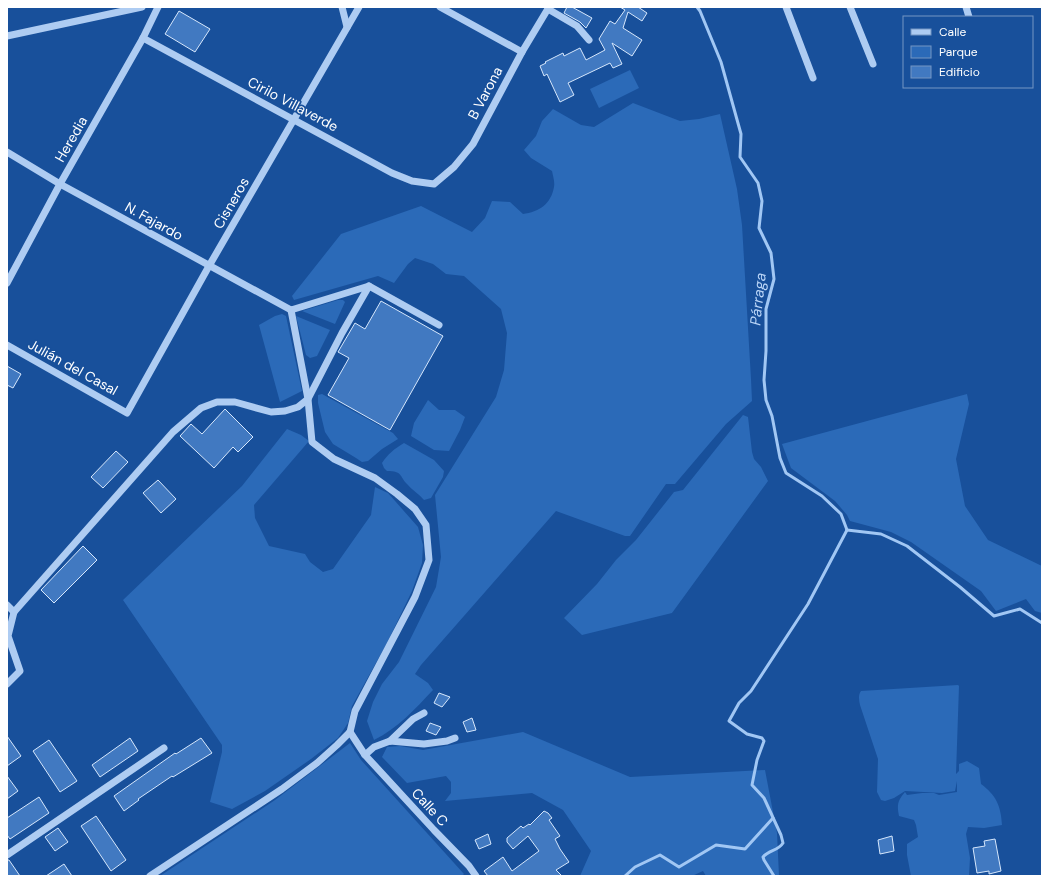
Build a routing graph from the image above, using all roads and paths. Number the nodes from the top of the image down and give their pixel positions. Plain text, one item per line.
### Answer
1 (142, 7) edge
2 (158, 7) edge
3 (342, 7) edge
4 (359, 7) edge
5 (440, 7) edge
6 (786, 7) edge
7 (850, 7) edge
8 (549, 8) edge
9 (347, 27) junction
10 (7, 36) edge
11 (143, 38) junction
12 (589, 40) dead end
13 (522, 52) junction
14 (873, 64) dead end
15 (813, 78) dead end
16 (294, 119) junction
17 (7, 152) edge
18 (60, 184) junction
19 (434, 184) joint
20 (209, 266) junction
21 (7, 283) edge
22 (369, 286) junction
23 (291, 310) junction
24 (439, 325) dead end
25 (7, 345) edge
26 (308, 399) junction
27 (127, 412) joint
28 (7, 605) edge
29 (14, 612) junction
30 (7, 684) edge
31 (424, 713) dead end
32 (350, 732) junction
33 (455, 738) dead end
34 (390, 741) junction
35 (164, 748) dead end
36 (365, 755) junction
37 (7, 855) edge
38 (150, 876) edge
39 (476, 876) edge

1 - 10 street
2 - 11 street, Heredia
3 - 9 street
4 - 9 street, Cisneros
5 - 13 street
6 - 15 street
7 - 14 street
8 - 12 street
8 - 13 street, B Varona
9 - 16 street, Cisneros
11 - 16 street, Cirilo Villaverde
11 - 18 street, Heredia
13 - 19 street, B Varona
16 - 19 street, Cirilo Villaverde
16 - 20 street, Cisneros
17 - 18 street, N. Fajardo
18 - 20 street, N. Fajardo
18 - 21 street, Heredia
20 - 23 street, N. Fajardo
20 - 27 street, Cisneros
22 - 23 street
22 - 24 street
22 - 26 street
23 - 26 street
25 - 27 street, Julián del Casal
26 - 29 street
26 - 32 street
28 - 29 street
29 - 30 street
31 - 34 street
32 - 36 street, Calle C
32 - 38 street
33 - 34 street
34 - 36 street
35 - 37 street
36 - 39 street, Calle C

